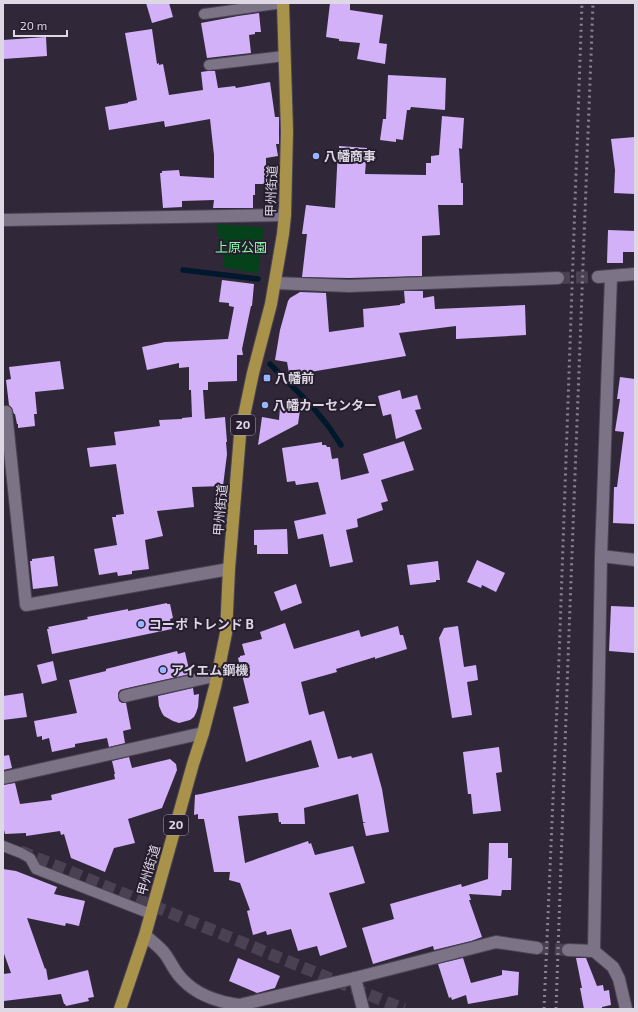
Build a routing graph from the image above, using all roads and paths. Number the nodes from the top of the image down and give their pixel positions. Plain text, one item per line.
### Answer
1 (282, 3) edge
2 (204, 14) dead end
3 (284, 56) junction
4 (208, 65) dead end
5 (285, 215) junction
6 (3, 220) edge
7 (635, 274) edge
8 (611, 276) junction
9 (598, 277) tunnel mouth
10 (558, 278) tunnel mouth
11 (275, 283) junction
12 (6, 412) dead end
13 (601, 556) junction
14 (635, 560) edge
15 (229, 569) junction
16 (218, 675) junction
17 (125, 696) dead end
18 (203, 732) junction
19 (3, 778) edge
20 (3, 846) edge
21 (151, 914) junction
22 (144, 935) junction
23 (537, 948) tunnel mouth
24 (568, 950) tunnel mouth
25 (594, 951) junction
26 (355, 978) junction
27 (120, 1009) edge
28 (363, 1009) edge
29 (626, 1009) edge

1 - 2 lane
1 - 3 highway, 甲州街道 / 20
3 - 4 lane
3 - 5 highway, 甲州街道 / 20
5 - 6 street
5 - 11 highway, 甲州街道 / 20
7 - 8 street
8 - 9 street
8 - 13 street
10 - 11 street
11 - 15 highway, 甲州街道 / 20
12 - 15 street
13 - 14 street
13 - 25 street
15 - 16 highway, 甲州街道 / 20
16 - 17 street
16 - 18 highway, 甲州街道 / 20
18 - 19 street
18 - 21 highway, 甲州街道 / 20
20 - 21 lane
21 - 22 highway, 甲州街道 / 20
22 - 26 street
22 - 27 highway, 甲州街道 / 20
23 - 26 street
24 - 25 street
25 - 29 street
26 - 28 street

